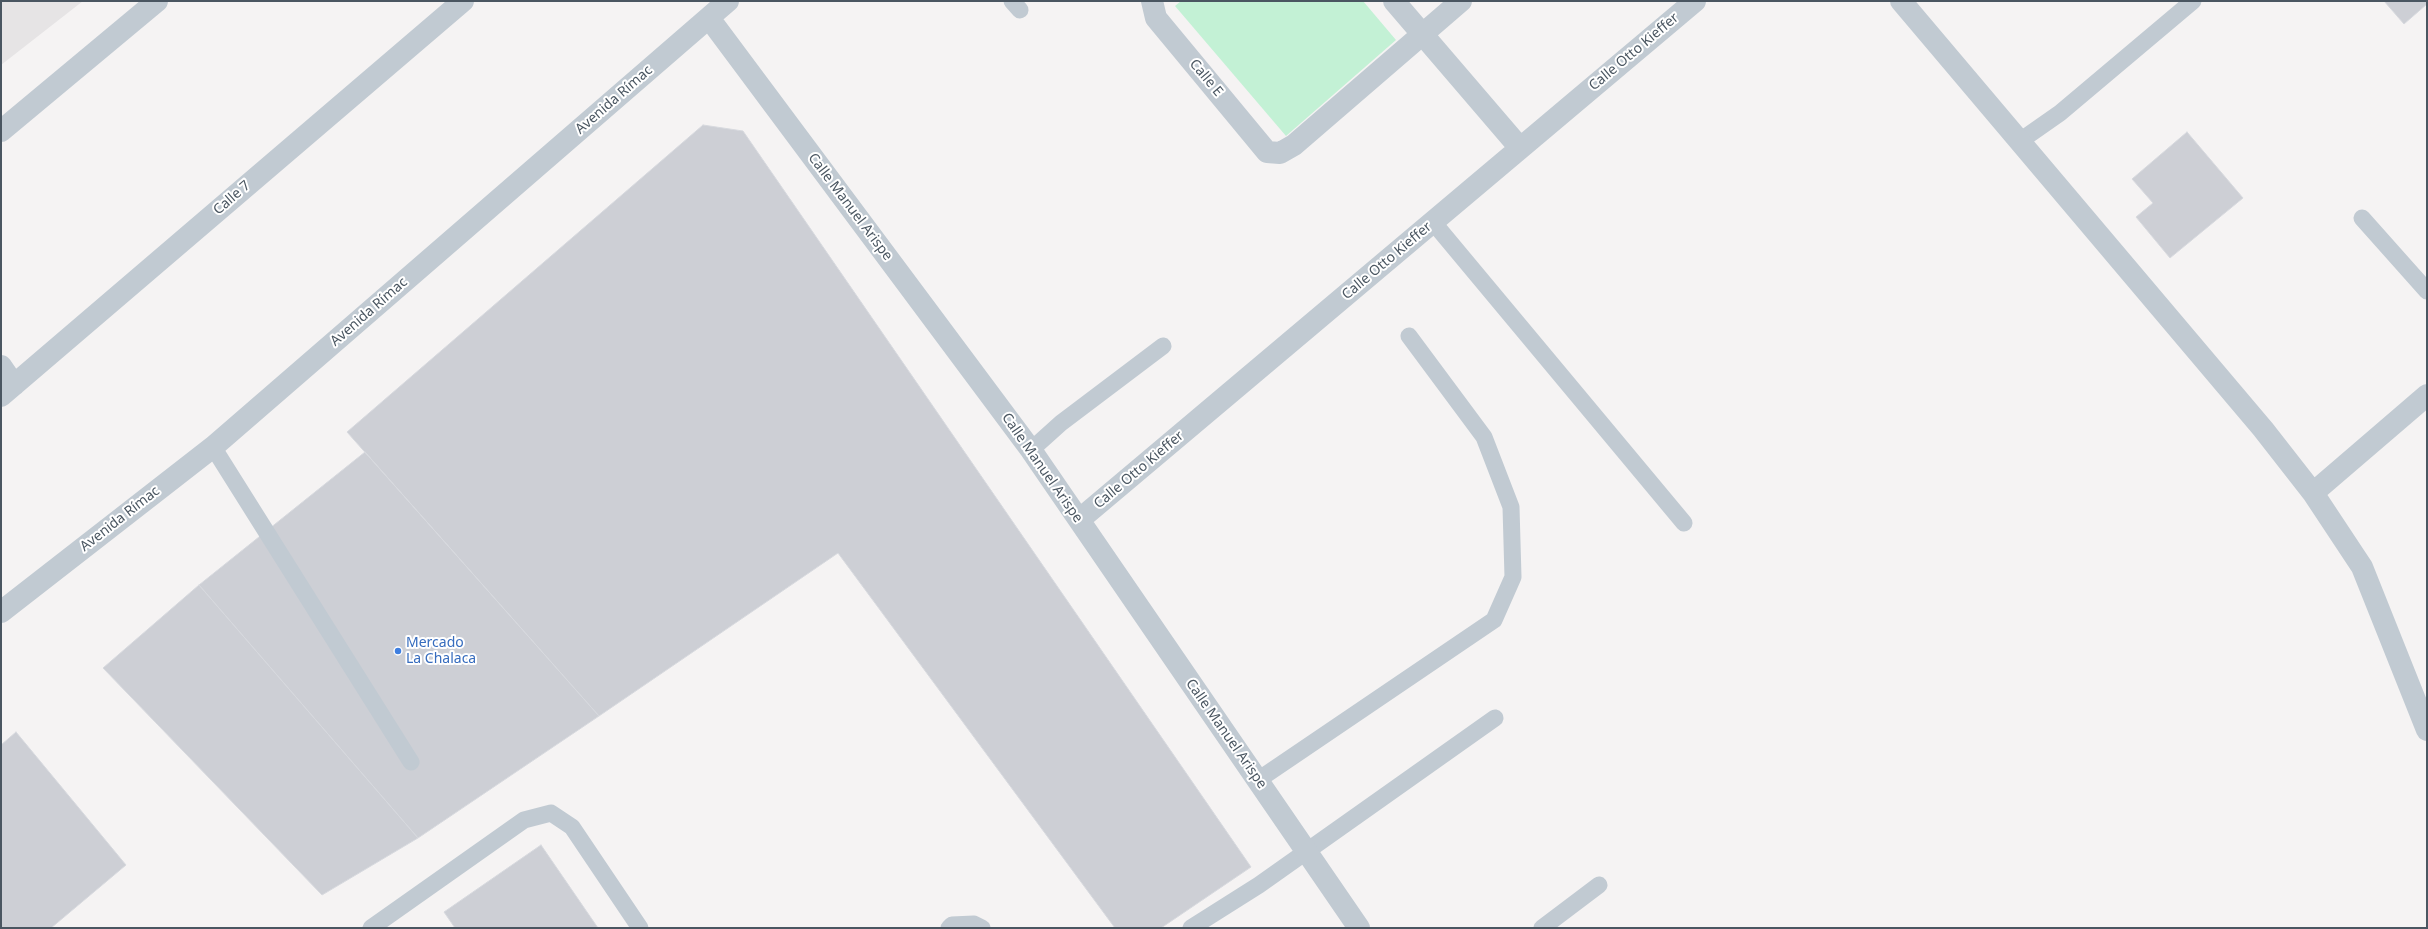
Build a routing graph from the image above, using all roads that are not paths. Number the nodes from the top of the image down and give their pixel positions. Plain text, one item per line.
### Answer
1 (157, 1) edge
2 (463, 1) edge
3 (728, 1) edge
4 (1152, 1) edge
5 (1394, 1) edge
6 (1462, 1) edge
7 (1695, 1) edge
8 (1900, 1) edge
9 (2193, 1) edge
10 (709, 18) junction
11 (1423, 34) junction
12 (1, 131) edge
13 (2020, 141) junction
14 (1520, 148) junction
15 (2362, 218) dead end
16 (1433, 222) junction
17 (2427, 291) edge
18 (1410, 336) dead end
19 (1163, 346) dead end
20 (1, 366) edge
21 (8, 390) edge
22 (2427, 395) edge
23 (213, 447) junction
24 (1031, 450) junction
25 (2313, 493) junction
26 (1079, 520) junction
27 (1684, 523) dead end
28 (1, 612) edge
29 (1495, 718) dead end
30 (2427, 730) edge
31 (411, 762) dead end
32 (1258, 780) junction
33 (1306, 851) junction
34 (1599, 885) dead end
35 (371, 928) edge
36 (640, 928) edge
37 (949, 928) edge
38 (982, 928) edge
39 (1191, 928) edge
40 (1359, 928) edge
41 (1542, 928) edge

1 - 12 street
2 - 21 street, Calle 7
3 - 10 street, Avenida Rímac
4 - 11 street, Calle E
5 - 11 street
6 - 11 street
7 - 14 street, Calle Otto Kieffer
8 - 13 street
9 - 13 lane
10 - 23 street, Avenida Rímac
10 - 24 street, Calle Manuel Arispe
11 - 14 street
13 - 25 street
14 - 16 street, Calle Otto Kieffer
15 - 17 lane
16 - 26 street, Calle Otto Kieffer
16 - 27 lane
18 - 32 lane
19 - 24 lane
20 - 21 street
22 - 25 street
23 - 28 street, Avenida Rímac
23 - 31 lane
24 - 26 street, Calle Manuel Arispe
25 - 30 street
26 - 32 street, Calle Manuel Arispe
29 - 33 lane
32 - 33 street, Calle Manuel Arispe
33 - 39 lane
33 - 40 street, Calle Manuel Arispe
34 - 41 lane
35 - 36 lane
37 - 38 lane

